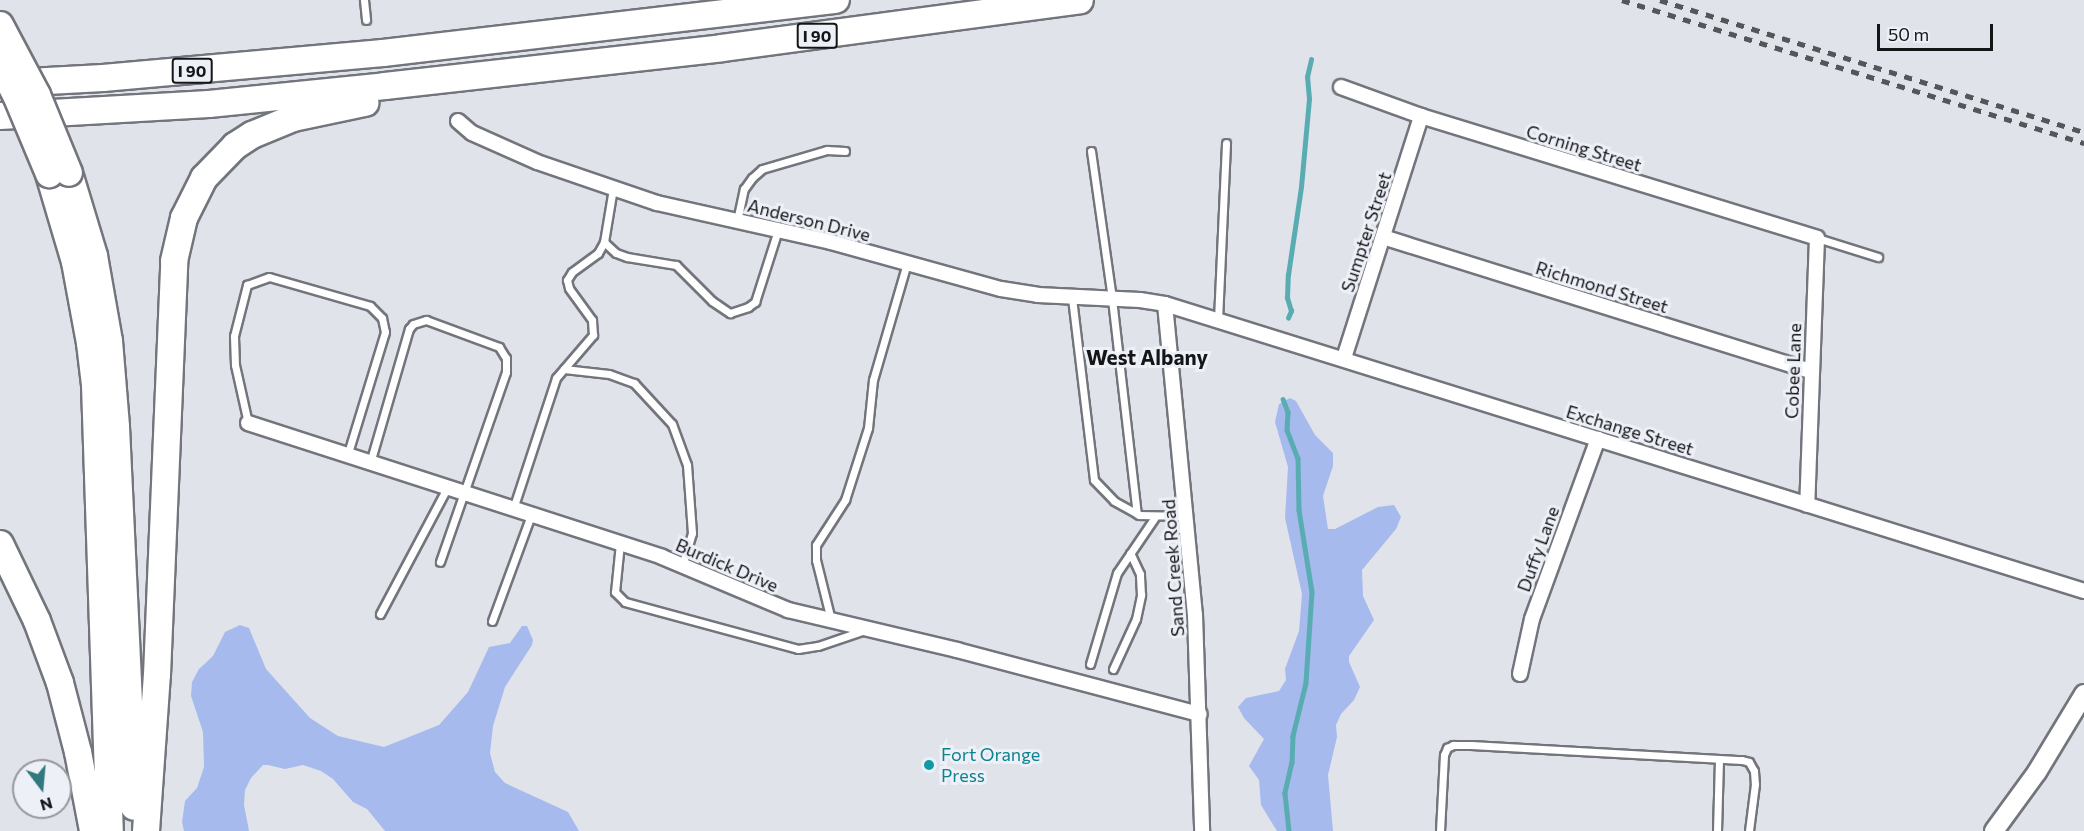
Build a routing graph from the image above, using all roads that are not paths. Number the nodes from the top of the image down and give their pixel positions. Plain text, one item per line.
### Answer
1 (364, 0) edge
2 (836, 0) edge
3 (1080, 0) edge
4 (366, 20) dead end
5 (0, 26) edge
6 (0, 64) edge
7 (554, 68) junction
8 (0, 83) edge
9 (1341, 87) dead end
10 (0, 116) edge
11 (1421, 116) junction
12 (458, 121) dead end
13 (1226, 143) dead end
14 (845, 151) dead end
15 (1091, 151) dead end
16 (59, 173) junction
17 (613, 188) junction
18 (736, 220) junction
19 (778, 230) junction
20 (1383, 237) junction
21 (1817, 238) junction
22 (604, 242) junction
23 (1878, 257) dead end
24 (907, 263) junction
25 (1072, 298) junction
26 (1112, 299) junction
27 (1165, 304) junction
28 (1218, 320) junction
29 (1344, 358) junction
30 (564, 369) junction
31 (1811, 371) junction
32 (248, 423) joint
33 (1598, 439) junction
34 (348, 456) junction
35 (370, 463) junction
36 (447, 488) junction
37 (466, 494) junction
38 (1807, 505) junction
39 (513, 509) junction
40 (531, 514) junction
41 (1137, 514) junction
42 (1187, 516) junction
43 (1155, 517) junction
44 (620, 543) junction
45 (0, 544) edge
46 (1130, 553) junction
47 (440, 562) dead end
48 (682, 565) junction
49 (2084, 591) edge
50 (380, 614) dead end
51 (831, 620) junction
52 (492, 621) dead end
53 (868, 629) junction
54 (1090, 664) dead end
55 (1113, 669) dead end
56 (1520, 674) dead end
57 (2084, 694) edge
58 (1200, 714) junction
59 (1719, 759) junction
60 (93, 831) edge
61 (110, 831) edge
62 (135, 831) edge
63 (146, 831) edge
64 (1202, 831) edge
65 (1440, 831) edge
66 (1717, 831) edge
67 (1749, 831) edge
68 (1994, 831) edge

1 - 4 lane
2 - 8 highway, I 90
3 - 7 highway, I 90
5 - 16 highway, bridge
6 - 16 highway, bridge
7 - 10 highway, I 90
7 - 63 highway
9 - 11 street, Corning Street
11 - 20 street, Sumpter Street
11 - 21 street, Corning Street
12 - 17 street, Anderson Drive
13 - 28 lane
14 - 18 lane
15 - 26 lane
16 - 61 highway
16 - 62 highway
17 - 18 street, Anderson Drive
17 - 22 lane
18 - 19 street, Anderson Drive
19 - 22 lane
19 - 24 street, Anderson Drive
20 - 29 street, Sumpter Street
20 - 31 street, Richmond Street
21 - 23 lane
21 - 31 street, Cobee Lane
22 - 30 lane
24 - 25 street, Anderson Drive
24 - 51 lane
25 - 26 street, Anderson Drive
25 - 41 lane
26 - 27 street, Anderson Drive
26 - 41 lane
27 - 28 street, Exchange Street
27 - 42 street, Sand Creek Road
28 - 29 street, Exchange Street
29 - 33 street, Exchange Street
30 - 39 lane
30 - 48 lane
31 - 38 street, Cobee Lane
32 - 34 street, Burdick Drive
32 - 34 lane
33 - 38 street, Exchange Street
33 - 56 street, Duffy Lane
34 - 35 street, Burdick Drive
35 - 36 street, Burdick Drive
35 - 37 lane
36 - 37 street, Burdick Drive
36 - 50 lane
37 - 39 street, Burdick Drive
37 - 47 lane
38 - 49 street, Exchange Street
39 - 40 street, Burdick Drive
40 - 44 street, Burdick Drive
40 - 52 lane
41 - 43 lane
42 - 43 lane
42 - 58 street, Sand Creek Road
43 - 46 lane
44 - 48 street, Burdick Drive
44 - 53 lane
45 - 60 highway
46 - 54 lane
46 - 55 lane
48 - 51 street, Burdick Drive
51 - 53 street, Burdick Drive
53 - 58 street, Burdick Drive
57 - 68 street
58 - 64 street, Sand Creek Road
59 - 65 lane
59 - 66 lane
59 - 67 lane

